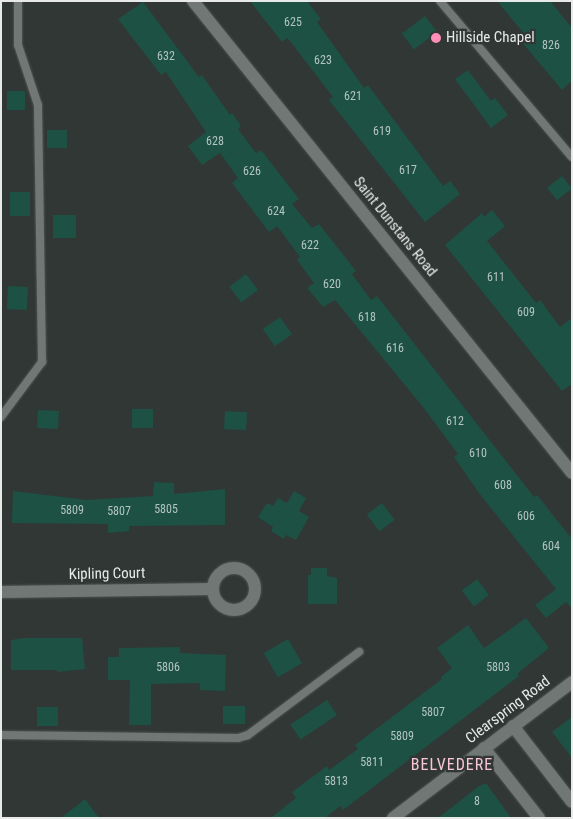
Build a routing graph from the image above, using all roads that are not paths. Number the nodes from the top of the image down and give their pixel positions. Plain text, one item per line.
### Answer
1 (18, 1) edge
2 (193, 1) edge
3 (440, 1) edge
4 (572, 157) edge
5 (1, 417) edge
6 (572, 473) edge
7 (213, 589) dead end
8 (1, 592) edge
9 (358, 652) dead end
10 (572, 682) edge
11 (513, 726) junction
12 (1, 735) edge
13 (484, 748) junction
14 (572, 802) edge
15 (393, 818) edge
16 (539, 818) edge

1 - 5 lane
2 - 6 street, Saint Dunstans Road
3 - 4 lane
7 - 8 street, Kipling Court
9 - 12 lane
10 - 11 street, Clearspring Road
11 - 13 street, Clearspring Road
11 - 14 street
13 - 15 street, Clearspring Road
13 - 16 street

